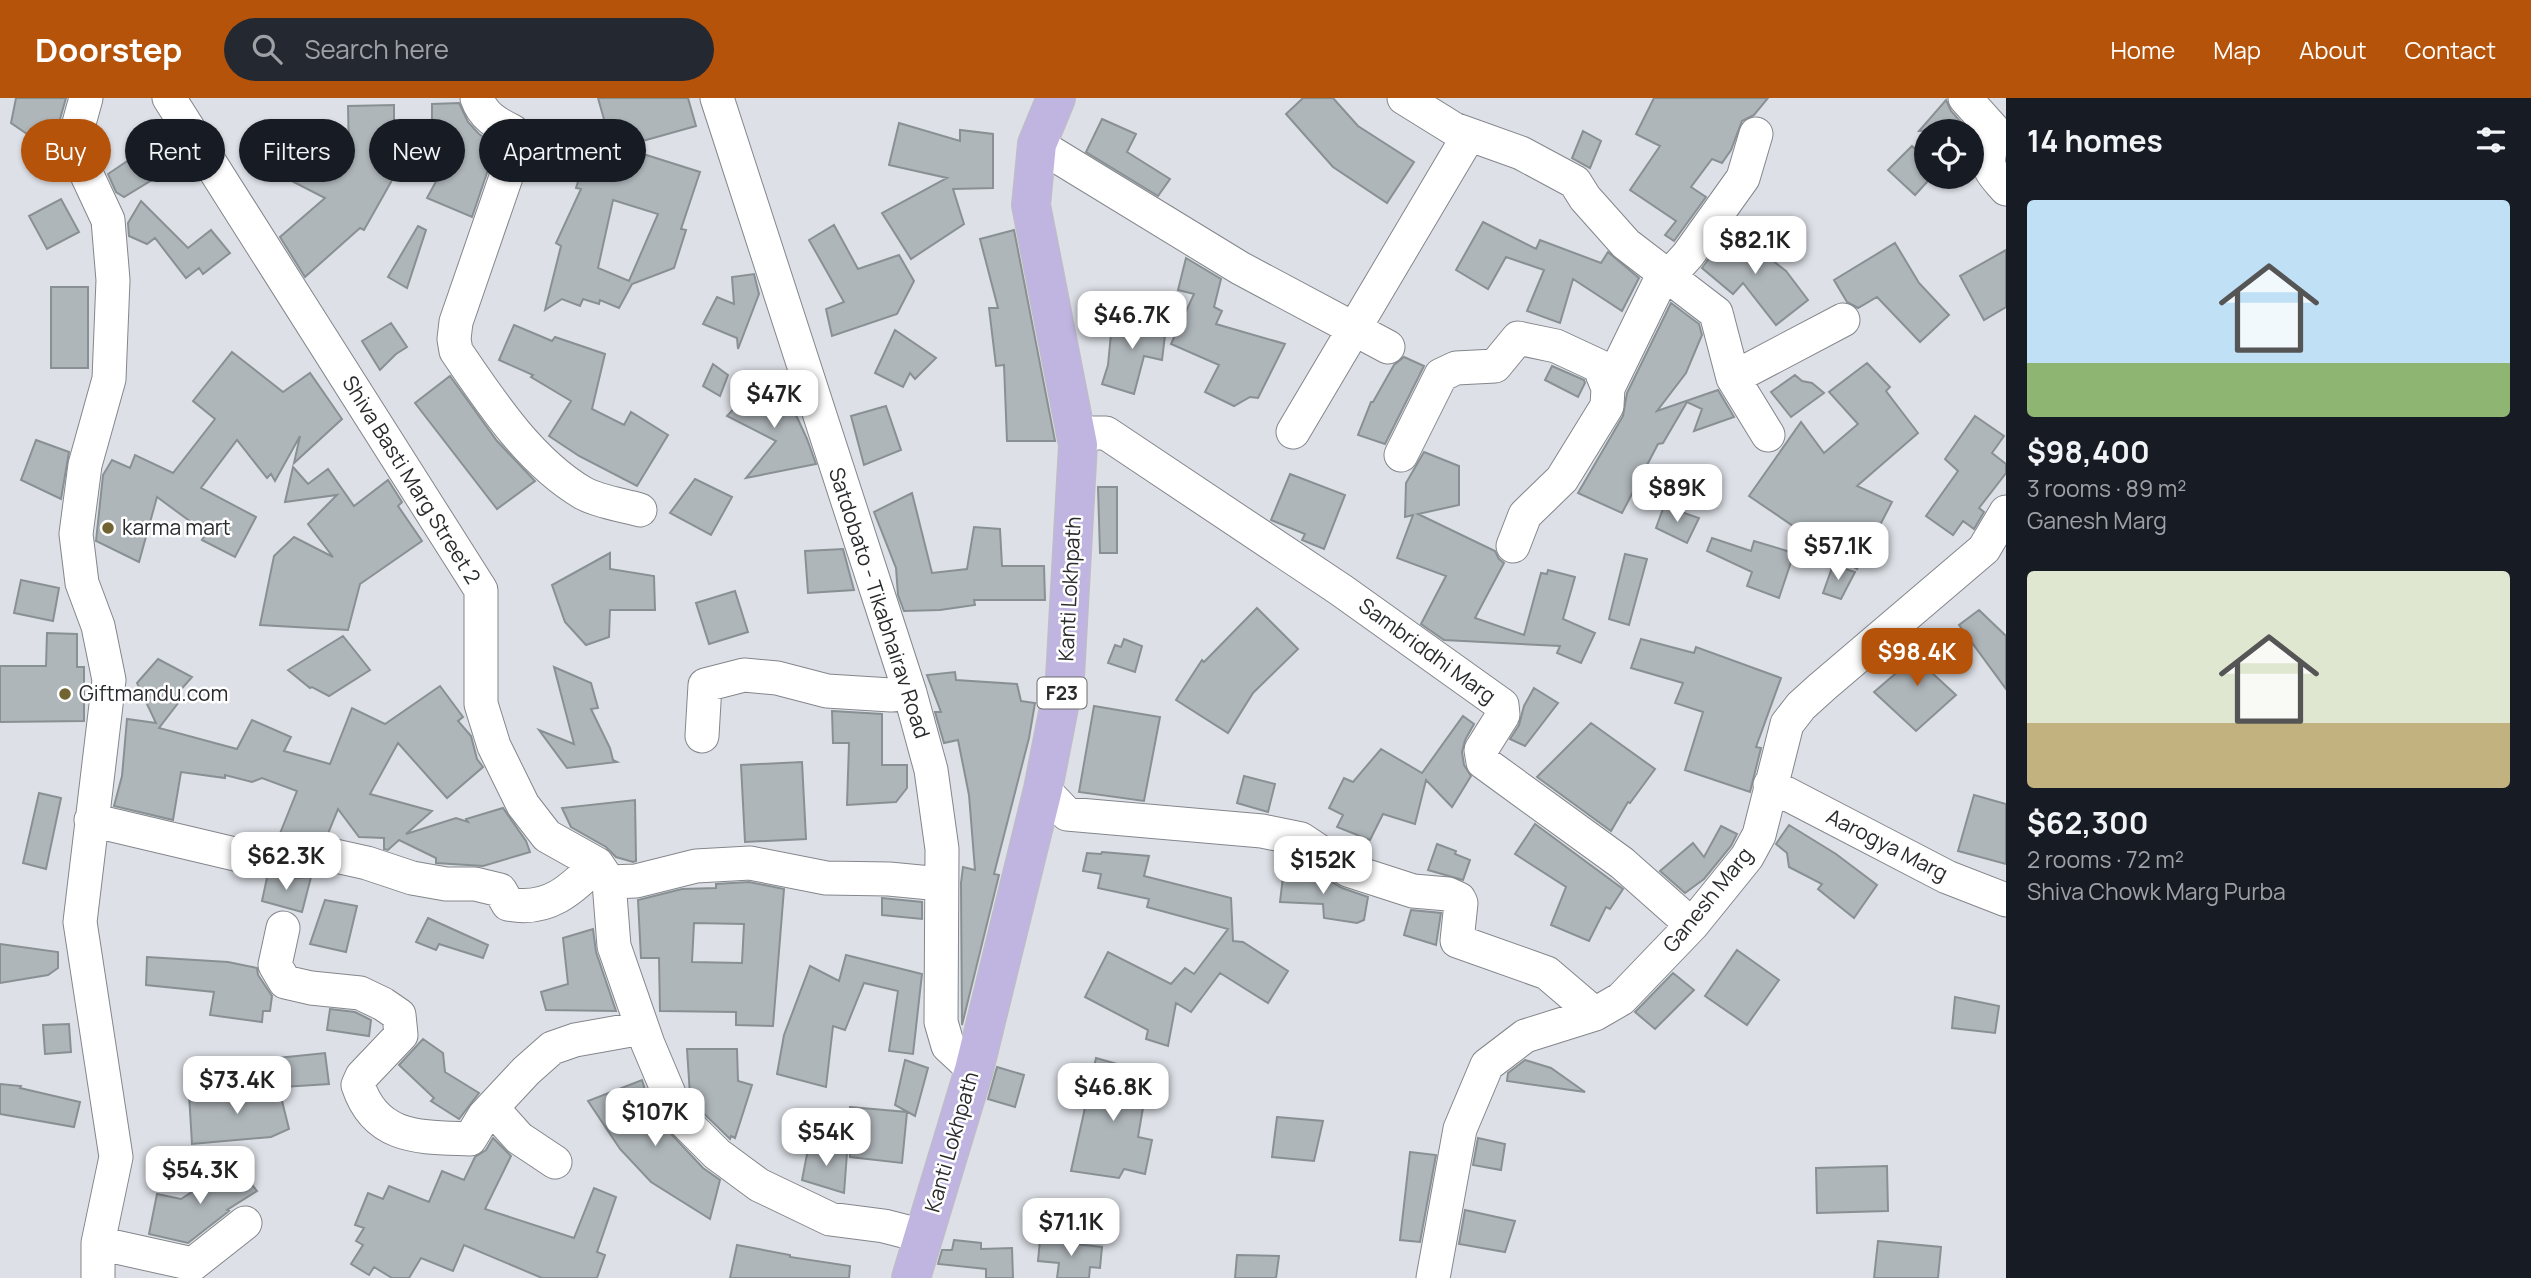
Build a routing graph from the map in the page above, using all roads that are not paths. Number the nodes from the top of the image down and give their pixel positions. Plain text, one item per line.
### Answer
1 (86, 98) edge
2 (169, 98) edge
3 (477, 98) edge
4 (717, 98) edge
5 (1056, 98) edge
6 (1405, 98) edge
7 (1965, 98) edge
8 (1756, 134) dead end
9 (1469, 135) junction
10 (1037, 144) junction
11 (2006, 188) edge
12 (1666, 275) junction
13 (1843, 320) dead end
14 (1355, 329) junction
15 (1388, 346) dead end
16 (1733, 378) junction
17 (1608, 388) junction
18 (1293, 432) dead end
19 (1768, 435) dead end
20 (1078, 445) junction
21 (1401, 455) dead end
22 (640, 510) dead end
23 (2006, 512) edge
24 (1513, 546) dead end
25 (910, 693) junction
26 (702, 736) dead end
27 (1770, 785) junction
28 (1042, 789) junction
29 (91, 820) junction
30 (603, 873) junction
31 (941, 884) junction
32 (2006, 900) edge
33 (1692, 925) junction
34 (283, 928) dead end
35 (1595, 1014) junction
36 (642, 1028) junction
37 (974, 1070) junction
38 (492, 1108) junction
39 (555, 1162) dead end
40 (245, 1223) dead end
41 (98, 1243) junction
42 (923, 1264) edge
43 (98, 1278) edge
44 (1433, 1278) edge

1 - 29 street
2 - 30 street, Shiva Basti Marg Street 2
3 - 22 street
4 - 25 street, Satdobato - Tikabhairav Road
5 - 10 main road, Kanti Lokhpath / F23
6 - 9 street
7 - 11 street
8 - 12 street
9 - 12 street
9 - 14 street
10 - 14 street
10 - 20 main road, Kanti Lokhpath / F23
12 - 16 street
12 - 17 street
13 - 16 street
14 - 15 street
14 - 18 street
16 - 19 street
17 - 21 street
17 - 24 street
20 - 28 main road, Kanti Lokhpath / F23
20 - 33 street, Sambriddhi Marg
23 - 27 street, Ganesh Marg
25 - 26 street
25 - 31 street, Satdobato - Tikabhairav Road
27 - 32 street, Aarogya Marg
27 - 33 street, Ganesh Marg
28 - 35 street
28 - 37 main road, Kanti Lokhpath / F23
29 - 30 street
29 - 41 street
30 - 31 street
30 - 36 street
31 - 37 street, Satdobato - Tikabhairav Road
33 - 35 street, Ganesh Marg
34 - 38 street
35 - 44 street, Ganesh Marg
36 - 38 street
36 - 42 street
37 - 42 main road, Kanti Lokhpath / F23
38 - 39 street
40 - 41 street
41 - 43 street

